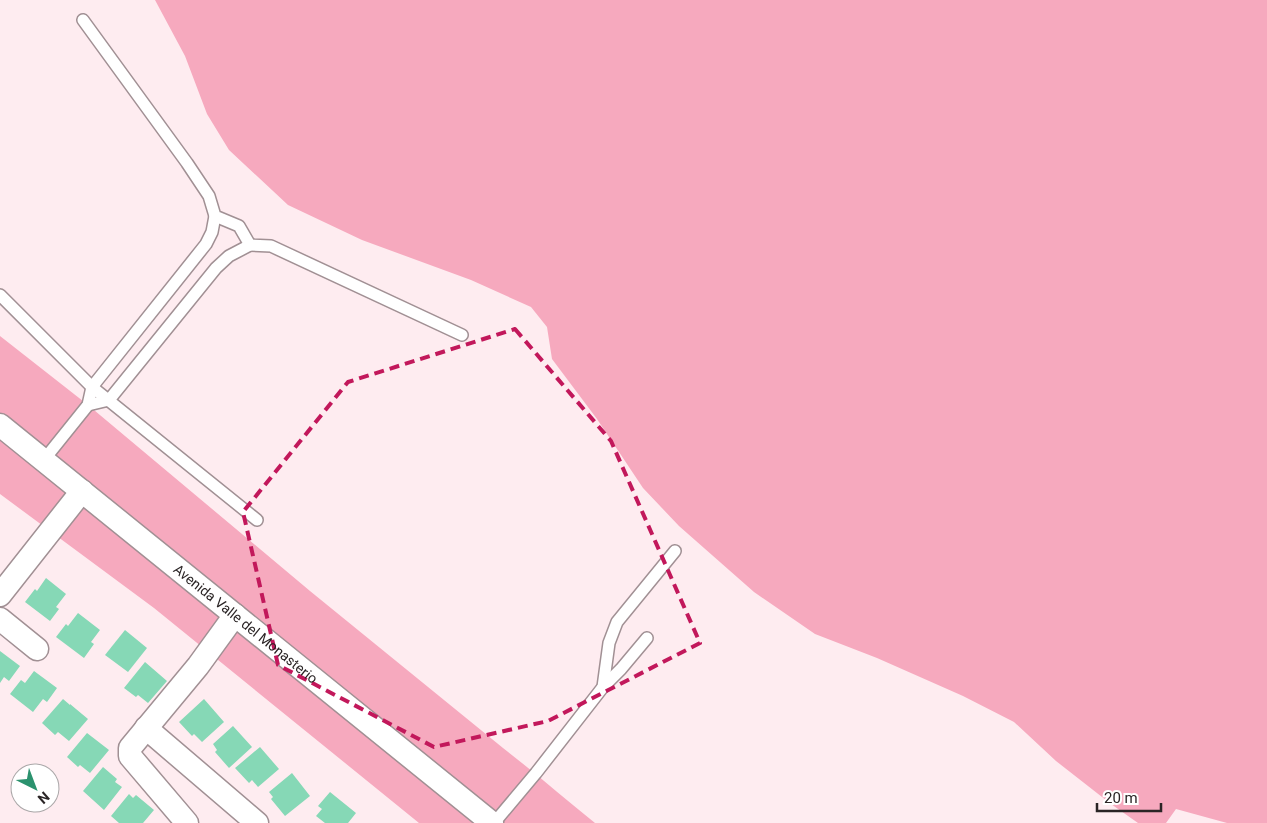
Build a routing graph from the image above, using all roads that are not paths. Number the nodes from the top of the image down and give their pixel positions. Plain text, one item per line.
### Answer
1 (83, 20) dead end
2 (215, 216) junction
3 (250, 245) junction
4 (0, 295) edge
5 (462, 335) dead end
6 (92, 387) junction
7 (109, 400) junction
8 (88, 405) junction
9 (0, 425) edge
10 (43, 461) junction
11 (82, 491) junction
12 (257, 520) dead end
13 (675, 551) dead end
14 (0, 594) edge
15 (235, 614) junction
16 (0, 619) edge
17 (647, 638) dead end
18 (37, 649) dead end
19 (603, 687) junction
20 (146, 728) junction
21 (187, 823) edge
22 (257, 823) edge
23 (493, 823) edge

1 - 2 lane
2 - 3 lane
2 - 6 lane
3 - 5 lane
3 - 7 lane
4 - 6 lane
6 - 7 lane
6 - 8 lane
7 - 8 lane
7 - 12 lane
8 - 10 lane
9 - 10 street, Avenida Valle del Monasterio
10 - 11 street, Avenida Valle del Monasterio
11 - 14 street
11 - 15 street, Avenida Valle del Monasterio
13 - 19 lane
15 - 20 street
15 - 23 street, Avenida Valle del Monasterio
16 - 18 street
17 - 19 lane
19 - 23 lane
20 - 21 street
20 - 22 street

